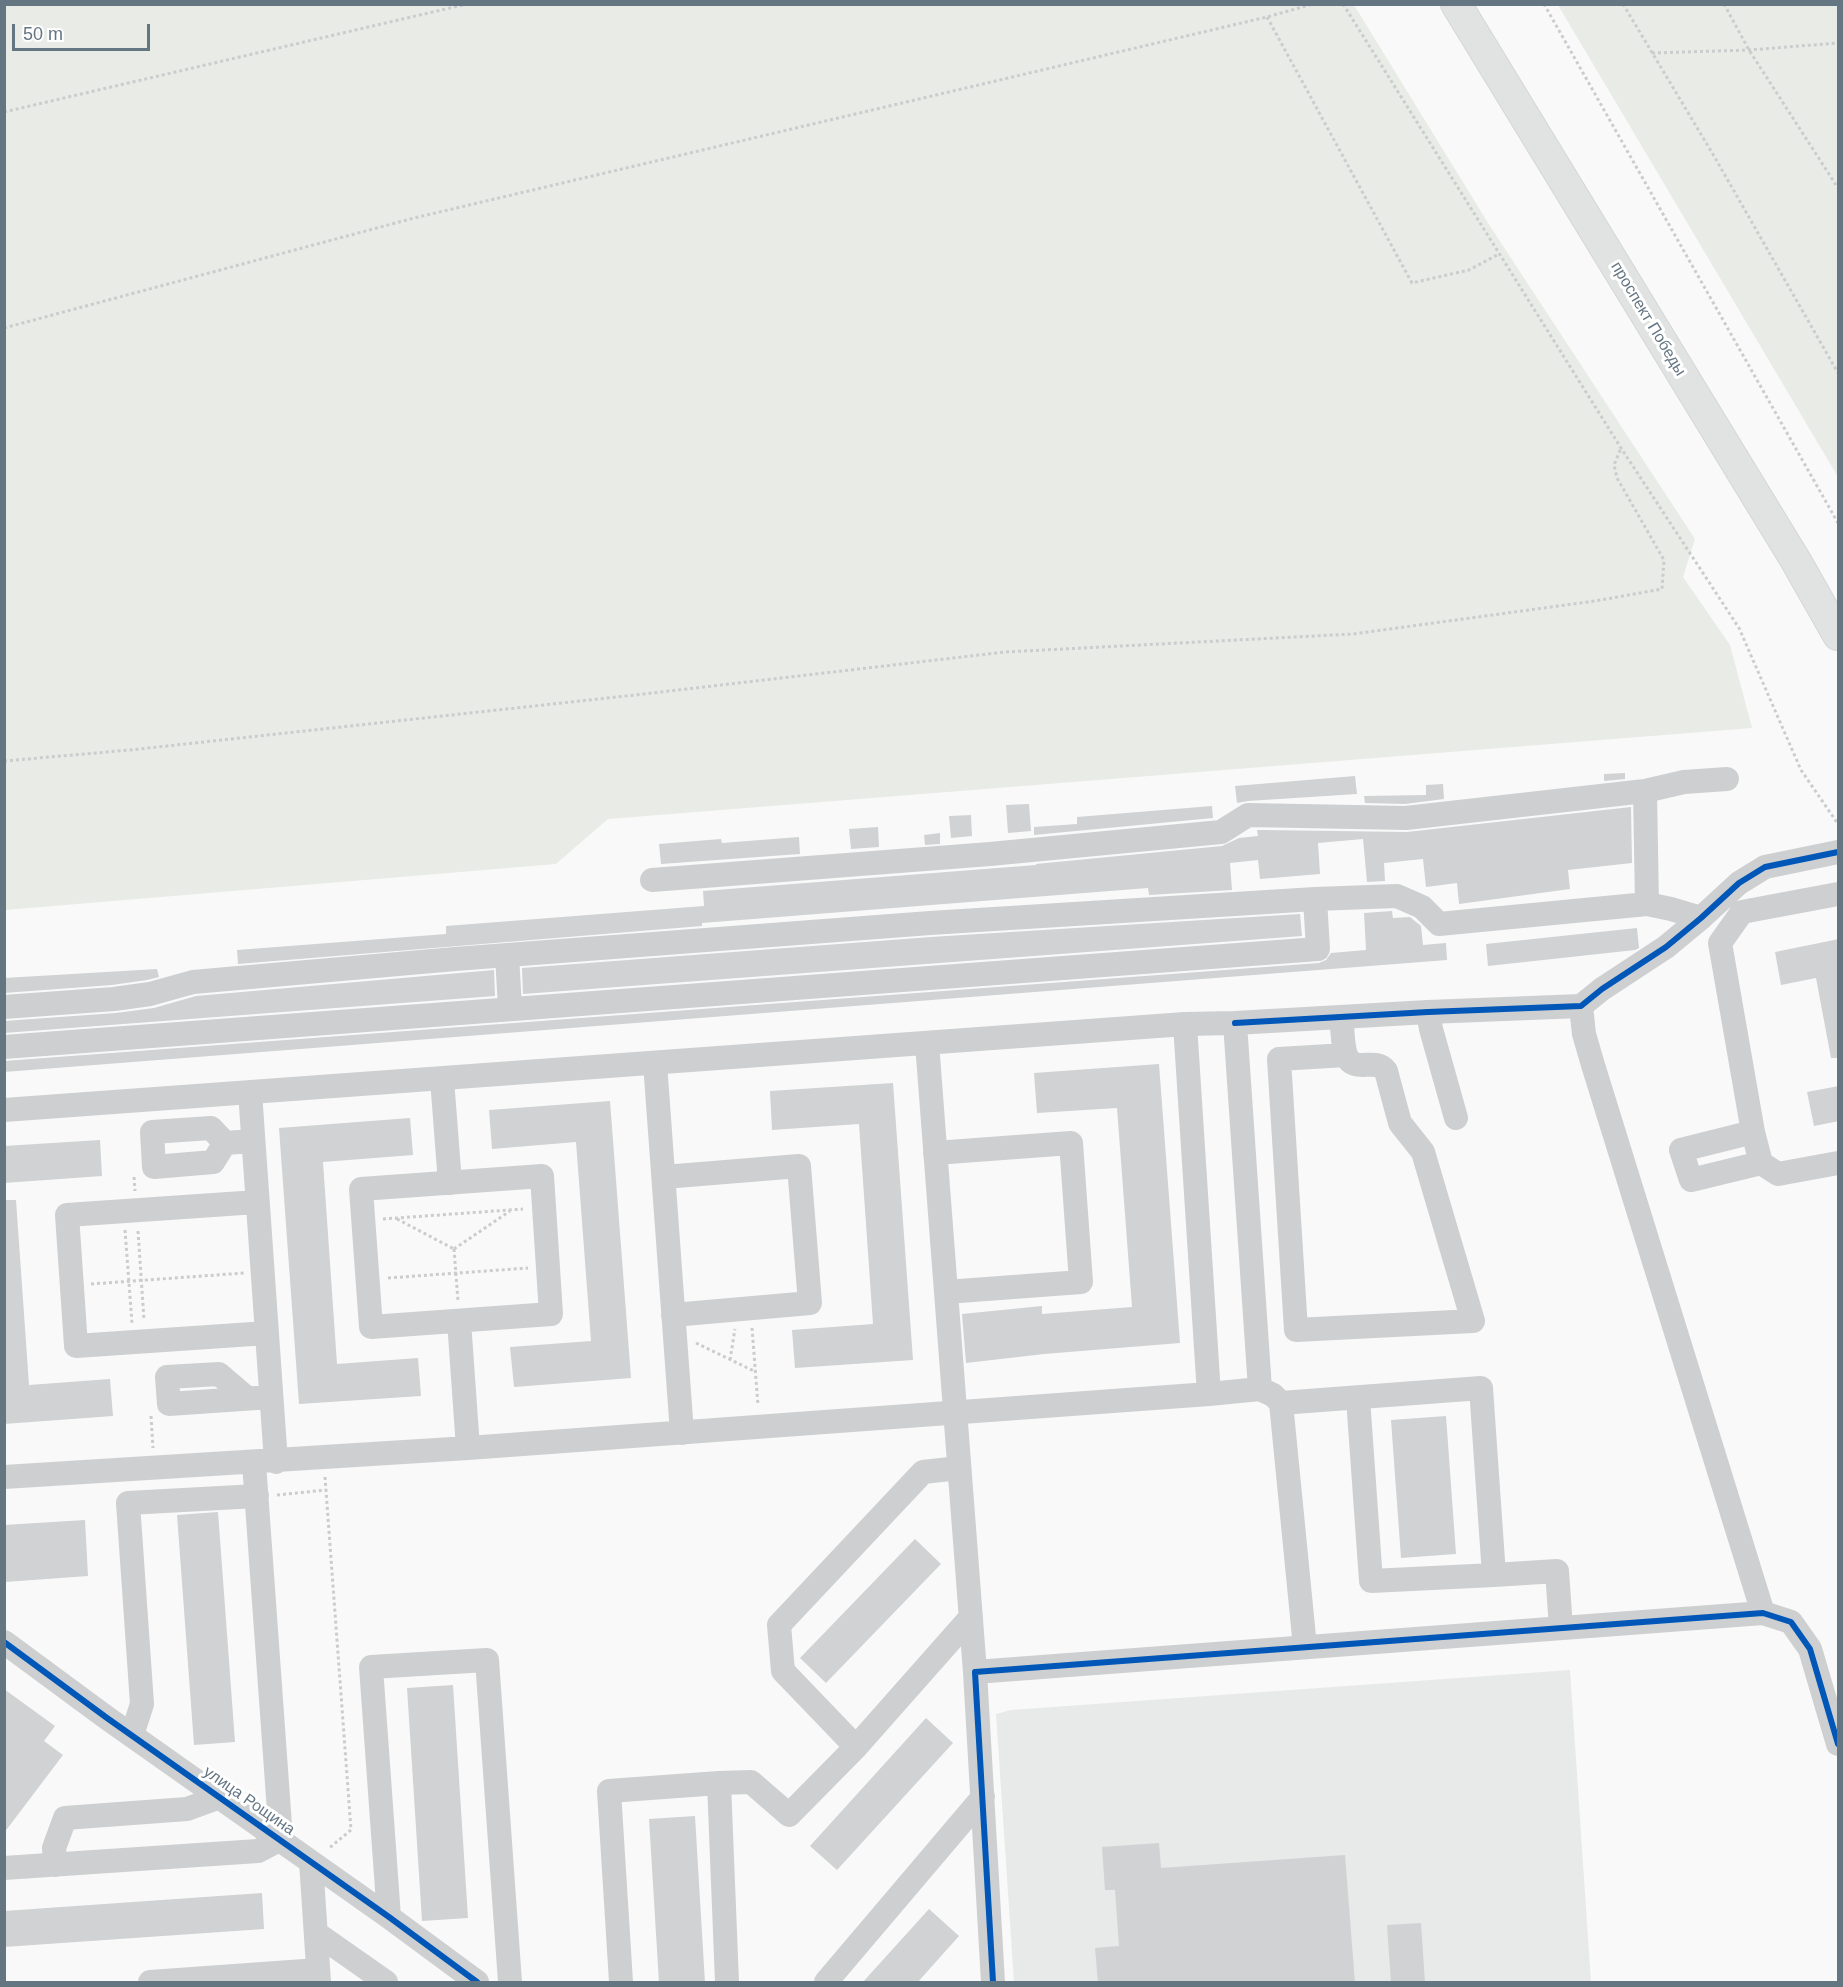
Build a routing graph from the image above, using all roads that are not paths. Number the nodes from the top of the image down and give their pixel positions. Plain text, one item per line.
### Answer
1 (1456, 4) edge
2 (1839, 635) edge
3 (1727, 779) dead end
4 (1645, 791) junction
5 (1837, 859) edge
6 (652, 880) dead end
7 (1839, 894) edge
8 (1315, 899) junction
9 (1647, 904) junction
10 (1701, 918) junction
11 (507, 955) junction
12 (1581, 1006) junction
13 (4, 1007) edge
14 (510, 1008) junction
15 (1428, 1012) junction
16 (1341, 1017) junction
17 (1235, 1023) junction
18 (1185, 1024) junction
19 (927, 1043) junction
20 (4, 1047) edge
21 (1346, 1055) junction
22 (656, 1063) junction
23 (442, 1079) junction
24 (250, 1092) junction
25 (4, 1110) edge
26 (1456, 1118) dead end
27 (1753, 1132) junction
28 (253, 1142) junction
29 (225, 1143) dead end
30 (935, 1153) junction
31 (1761, 1163) junction
32 (1839, 1163) edge
33 (664, 1177) junction
34 (450, 1183) junction
35 (257, 1202) junction
36 (946, 1292) junction
37 (459, 1321) junction
38 (674, 1324) junction
39 (267, 1333) junction
40 (1260, 1389) junction
41 (1209, 1395) junction
42 (1358, 1398) junction
43 (1281, 1403) junction
44 (956, 1413) junction
45 (682, 1433) junction
46 (468, 1448) junction
47 (265, 1462) junction
48 (959, 1468) junction
49 (4, 1477) edge
50 (257, 1496) junction
51 (1494, 1575) junction
52 (1763, 1613) junction
53 (971, 1617) junction
54 (1561, 1628) junction
55 (4, 1642) edge
56 (1305, 1647) junction
57 (975, 1672) junction
58 (132, 1735) junction
59 (1839, 1744) edge
60 (856, 1747) junction
61 (719, 1784) junction
62 (220, 1797) junction
63 (983, 1797) junction
64 (281, 1839) junction
65 (311, 1862) junction
66 (55, 1865) junction
67 (4, 1868) edge
68 (389, 1917) junction
69 (316, 1933) junction
70 (319, 1976) edge
71 (991, 1980) edge
72 (150, 1983) edge
73 (386, 1983) edge
74 (477, 1983) edge
75 (510, 1983) edge
76 (621, 1983) edge
77 (727, 1983) edge
78 (826, 1983) edge

1 - 2 main road, проспект Победы
3 - 4 street
4 - 6 street
4 - 9 street
5 - 10 street
7 - 27 street
8 - 9 street
8 - 11 street
8 - 14 street
9 - 10 street
10 - 12 street
11 - 13 street
11 - 14 street
12 - 15 street
12 - 52 street
14 - 20 street
15 - 16 street
15 - 26 street
16 - 17 street
16 - 21 street
17 - 18 street
17 - 40 street
18 - 19 street
18 - 41 street
19 - 22 street
19 - 30 street
21 - 21 street
22 - 23 street
22 - 33 street
23 - 24 street
23 - 34 street
24 - 25 street
24 - 28 street
27 - 31 street
27 - 31 street
28 - 29 street
28 - 35 street
30 - 36 street
30 - 36 street
31 - 32 street
33 - 38 street
33 - 38 street
34 - 37 street
34 - 37 street
35 - 39 street
35 - 39 street
36 - 44 street
37 - 46 street
38 - 45 street
39 - 47 street
40 - 41 street
40 - 43 street
41 - 44 street
42 - 43 street
42 - 51 street
42 - 51 street
43 - 56 street
44 - 45 street
44 - 48 street
45 - 46 street
46 - 47 street
47 - 49 street
47 - 50 street
48 - 53 street
48 - 60 street
50 - 58 street
50 - 64 street
51 - 54 street
52 - 54 street
52 - 59 street
53 - 57 street
53 - 60 street
54 - 56 street
55 - 58 street, улица Рощина
56 - 57 street
57 - 63 street
58 - 62 street, улица Рощина
60 - 61 street
61 - 76 street
61 - 77 street
62 - 64 street, улица Рощина
62 - 66 street
63 - 71 street
63 - 78 street
64 - 65 street, улица Рощина
64 - 66 street
65 - 68 street, улица Рощина
65 - 69 street
66 - 67 street
68 - 74 street, улица Рощина
68 - 75 street
69 - 70 street
69 - 73 street
70 - 72 street

